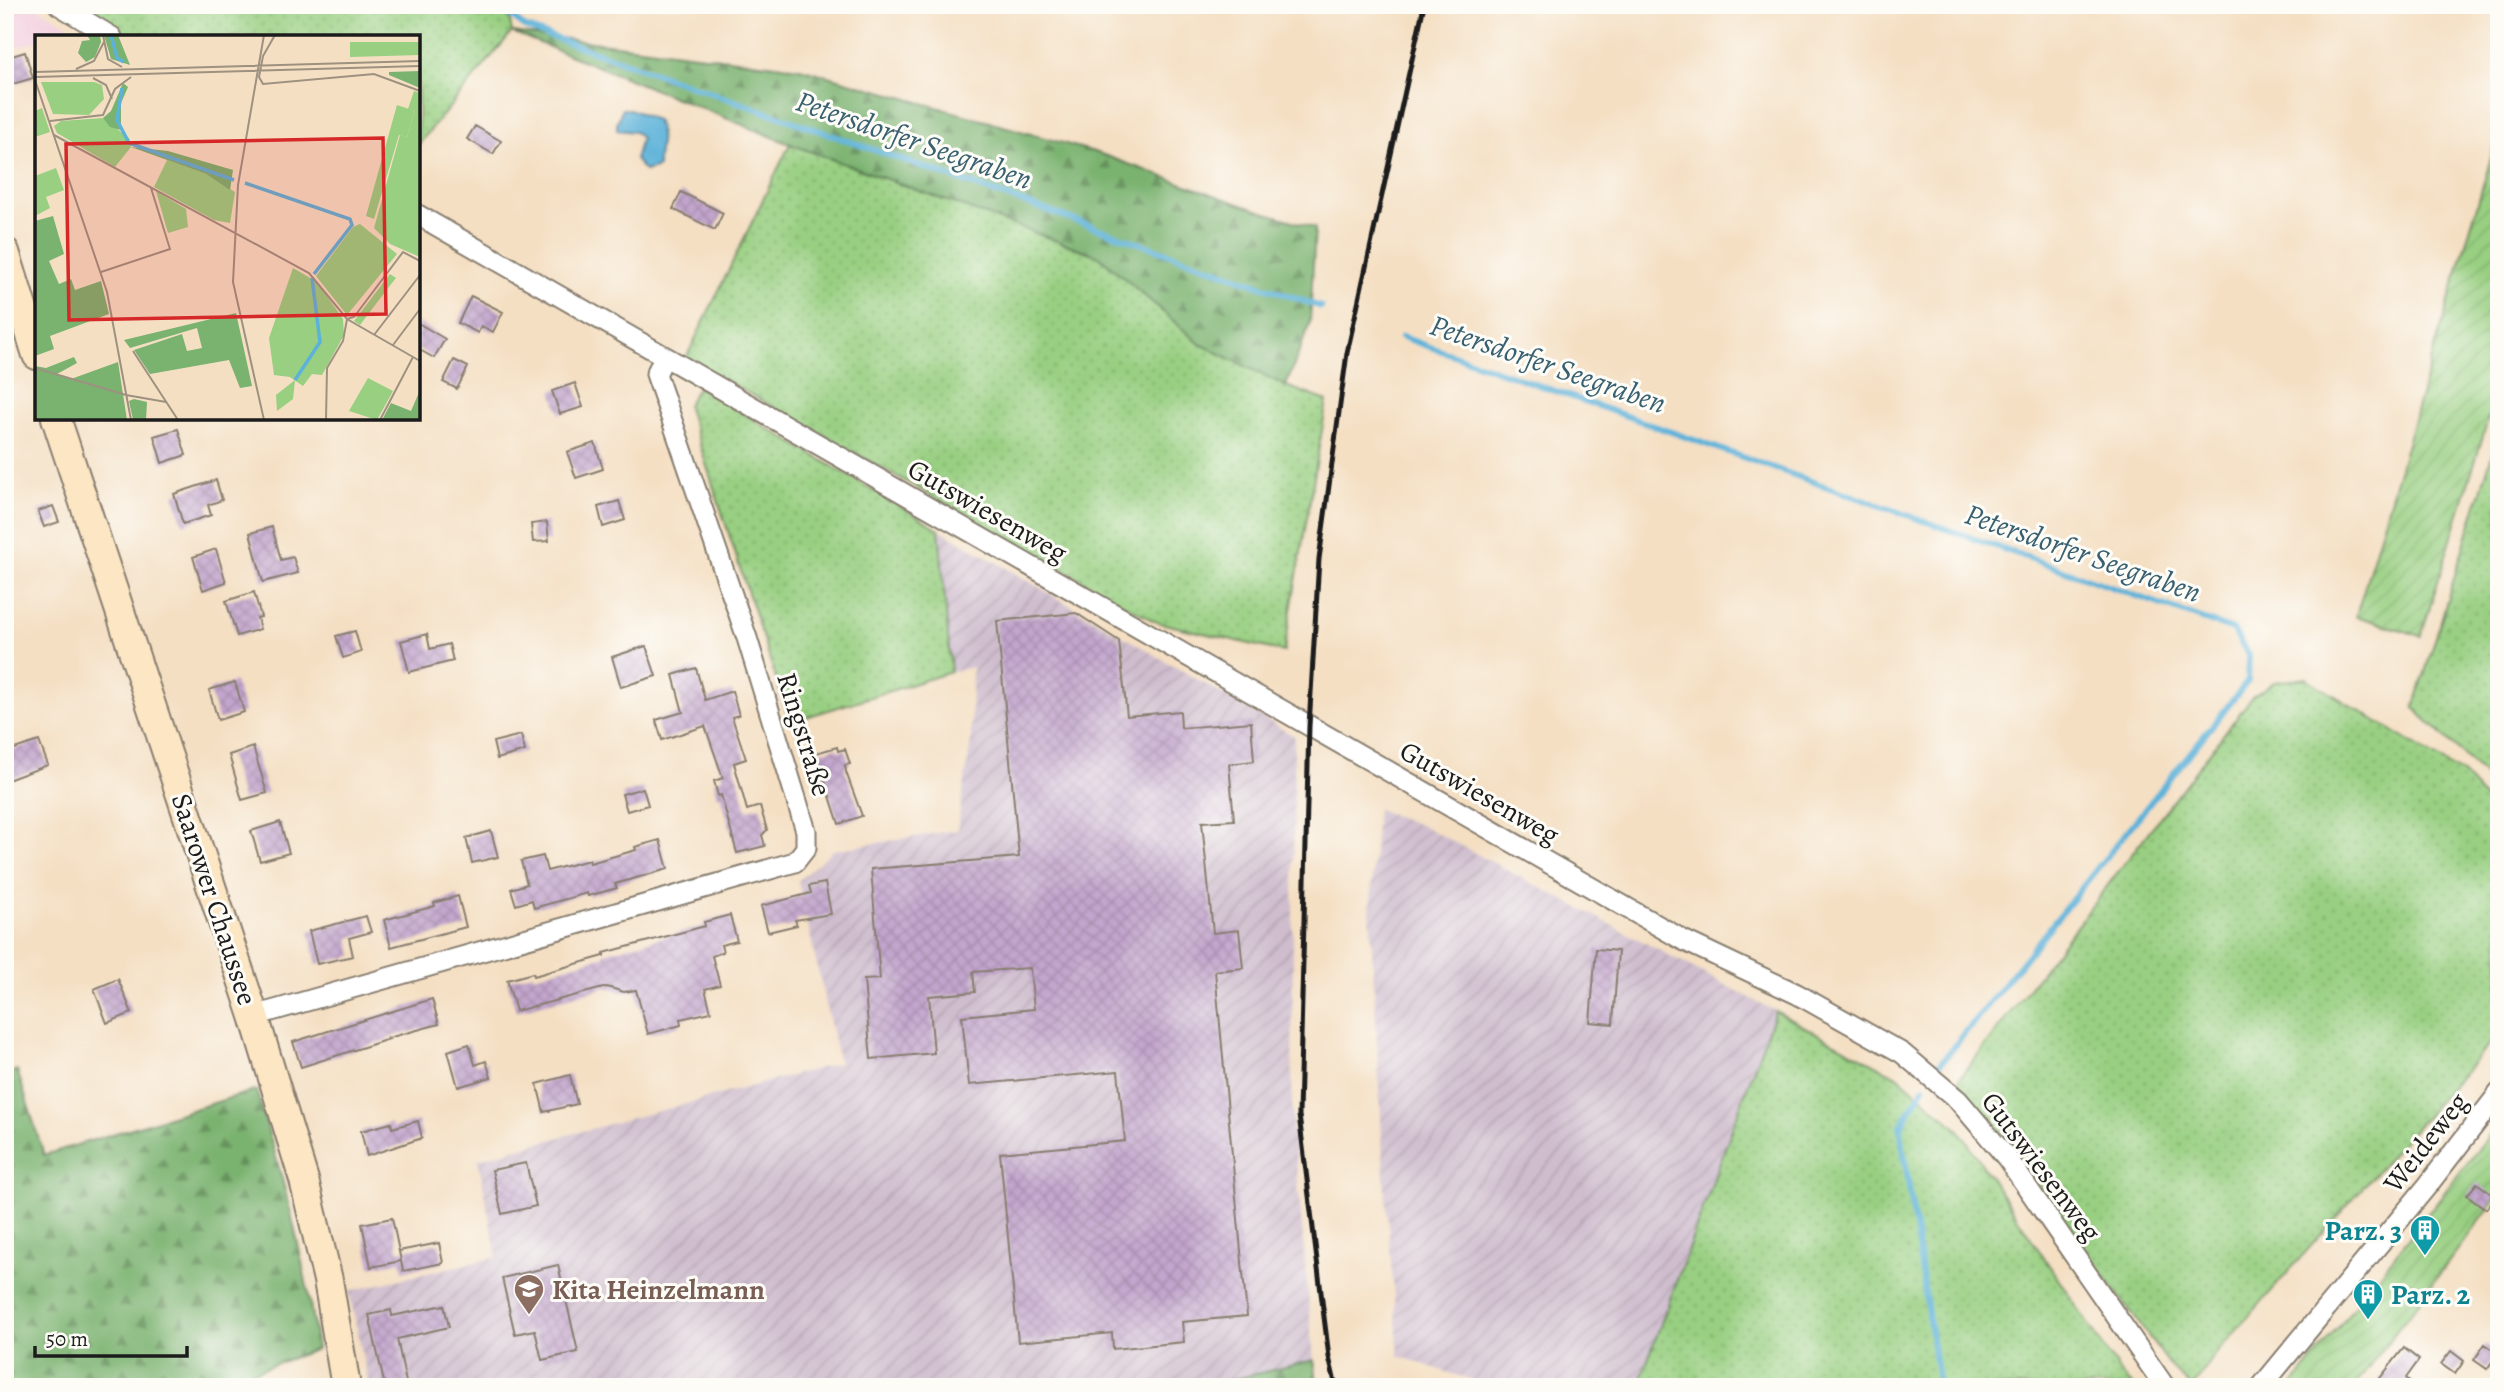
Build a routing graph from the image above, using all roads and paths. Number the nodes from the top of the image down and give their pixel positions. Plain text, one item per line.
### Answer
1 (59, 5) edge
2 (109, 35) edge
3 (420, 216) edge
4 (5, 253) edge
5 (35, 349) edge
6 (664, 358) junction
7 (57, 420) edge
8 (254, 1016) junction
9 (2499, 1093) edge
10 (346, 1387) edge
11 (2165, 1387) edge
12 (2261, 1387) edge

1 - 2 street
3 - 6 street
4 - 5 main road
6 - 8 street, Ringstraße
6 - 11 street, Gutswiesenweg
7 - 8 main road, Saarower Chaussee
8 - 10 main road, Saarower Chaussee
9 - 12 street, Weideweg

